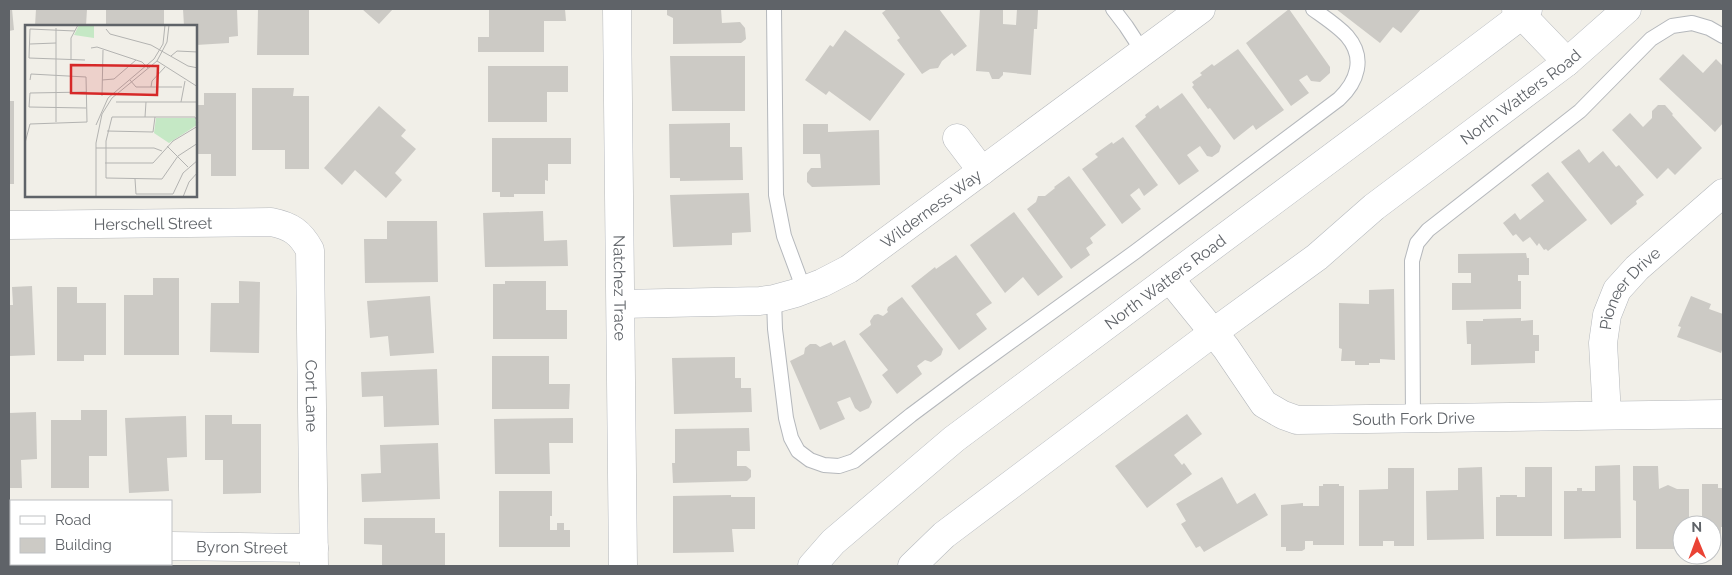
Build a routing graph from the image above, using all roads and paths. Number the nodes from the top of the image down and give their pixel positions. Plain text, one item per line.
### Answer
1 (617, 9) edge
2 (774, 9) edge
3 (1112, 9) edge
4 (1201, 9) edge
5 (1313, 9) edge
6 (1627, 9) edge
7 (1522, 11) edge
8 (1723, 36) edge
9 (1143, 52) junction
10 (1567, 62) junction
11 (957, 138) dead end
12 (982, 171) junction
13 (1723, 193) edge
14 (9, 225) edge
15 (295, 230) joint
16 (1170, 279) junction
17 (804, 290) junction
18 (774, 299) junction
19 (621, 304) junction
20 (1214, 332) junction
21 (1723, 414) edge
22 (1607, 415) junction
23 (1413, 420) junction
24 (172, 546) edge
25 (314, 557) edge
26 (623, 566) edge
27 (812, 566) edge
28 (912, 566) edge

1 - 19 street, Natchez Trace
2 - 17 lane
3 - 9 lane
4 - 9 street, Wilderness Way
5 - 18 lane
6 - 10 street, North Watters Road
7 - 10 street
7 - 16 street, North Watters Road
8 - 23 lane
9 - 12 street, Wilderness Way
10 - 20 street, North Watters Road
11 - 12 street
12 - 17 street, Wilderness Way
13 - 22 street, Pioneer Drive
14 - 15 street, Herschell Street
15 - 25 street, Cort Lane
16 - 20 street, South Fork Drive
16 - 27 street, North Watters Road
17 - 18 street, Wilderness Way
18 - 19 street, Wilderness Way
19 - 26 street, Natchez Trace
20 - 23 street, South Fork Drive
20 - 28 street, North Watters Road
21 - 22 street, South Fork Drive
22 - 23 street, South Fork Drive
24 - 25 street, Byron Street

